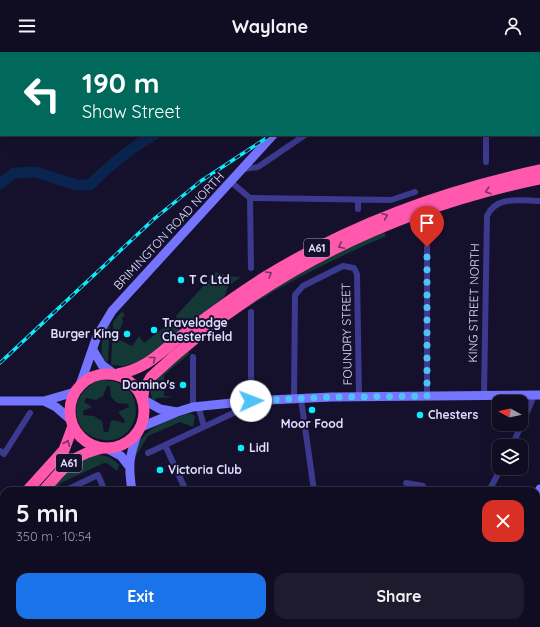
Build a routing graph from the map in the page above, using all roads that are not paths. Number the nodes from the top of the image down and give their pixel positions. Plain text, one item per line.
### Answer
1 (272, 136) edge
2 (303, 136) edge
3 (486, 136) edge
4 (486, 162) dead end
5 (243, 169) junction
6 (540, 170) edge
7 (540, 179) edge
8 (231, 182) junction
9 (415, 192) dead end
10 (250, 198) junction
11 (358, 200) junction
12 (540, 201) edge
13 (358, 209) dead end
14 (427, 247) dead end
15 (251, 268) dead end
16 (250, 312) dead end
17 (93, 350) junction
18 (193, 357) dead end
19 (115, 374) junction
20 (77, 389) junction
21 (427, 396) junction
22 (484, 396) junction
23 (537, 396) edge
24 (359, 397) junction
25 (143, 398) junction
26 (298, 399) junction
27 (0, 401) edge
28 (251, 401) junction
29 (44, 402) junction
30 (195, 407) junction
31 (177, 412) junction
32 (30, 413) dead end
33 (72, 423) junction
34 (204, 426) junction
35 (140, 430) junction
36 (516, 439) edge
37 (165, 445) junction
38 (105, 448) junction
39 (0, 451) edge
40 (148, 453) dead end
41 (128, 465) junction
42 (104, 472) dead end
43 (98, 475) junction
44 (497, 475) edge
45 (406, 483) dead end
46 (423, 486) dead end
47 (31, 487) edge
48 (47, 487) edge
49 (72, 487) edge
50 (103, 487) edge
51 (131, 487) edge
52 (184, 487) edge
53 (313, 487) edge
54 (412, 487) edge
55 (418, 487) edge
56 (491, 487) edge

1 - 5 main road, BRIMINGTON ROAD NORTH
2 - 5 street
3 - 4 street
5 - 8 main road, BRIMINGTON ROAD NORTH
19 -> 6 highway, A61
7 -> 25 highway, A61
8 - 10 street
8 - 17 main road, BRIMINGTON ROAD NORTH
9 - 11 street
10 - 11 street
10 - 15 street
11 - 13 street
12 - 22 street, KING STREET NORTH
14 - 21 street
16 - 28 street
17 - 19 main road
17 - 20 main road, BRIMINGTON ROAD NORTH
18 - 30 street
19 - 20 highway
19 - 25 highway
20 - 29 main road
20 - 33 highway
21 - 22 main road
21 - 24 main road
22 - 23 main road
23 - 36 street
24 - 26 main road
24 - 26 street, FOUNDRY STREET
25 - 31 main road
25 - 35 highway
26 - 28 main road
26 - 53 street
27 - 29 main road
28 - 30 main road
28 - 34 street
29 - 33 main road
30 - 31 main road
30 - 34 street
31 - 35 main road
32 - 39 street
33 - 38 highway
47 -> 33 highway, A61
34 - 37 street
35 - 38 highway
35 - 41 main road
37 - 40 street
37 - 52 street
38 - 41 main road
38 - 48 highway, A61
41 - 51 main road
42 - 43 street
43 - 49 street
43 - 50 street
44 - 56 street
45 - 54 street
46 - 55 street

